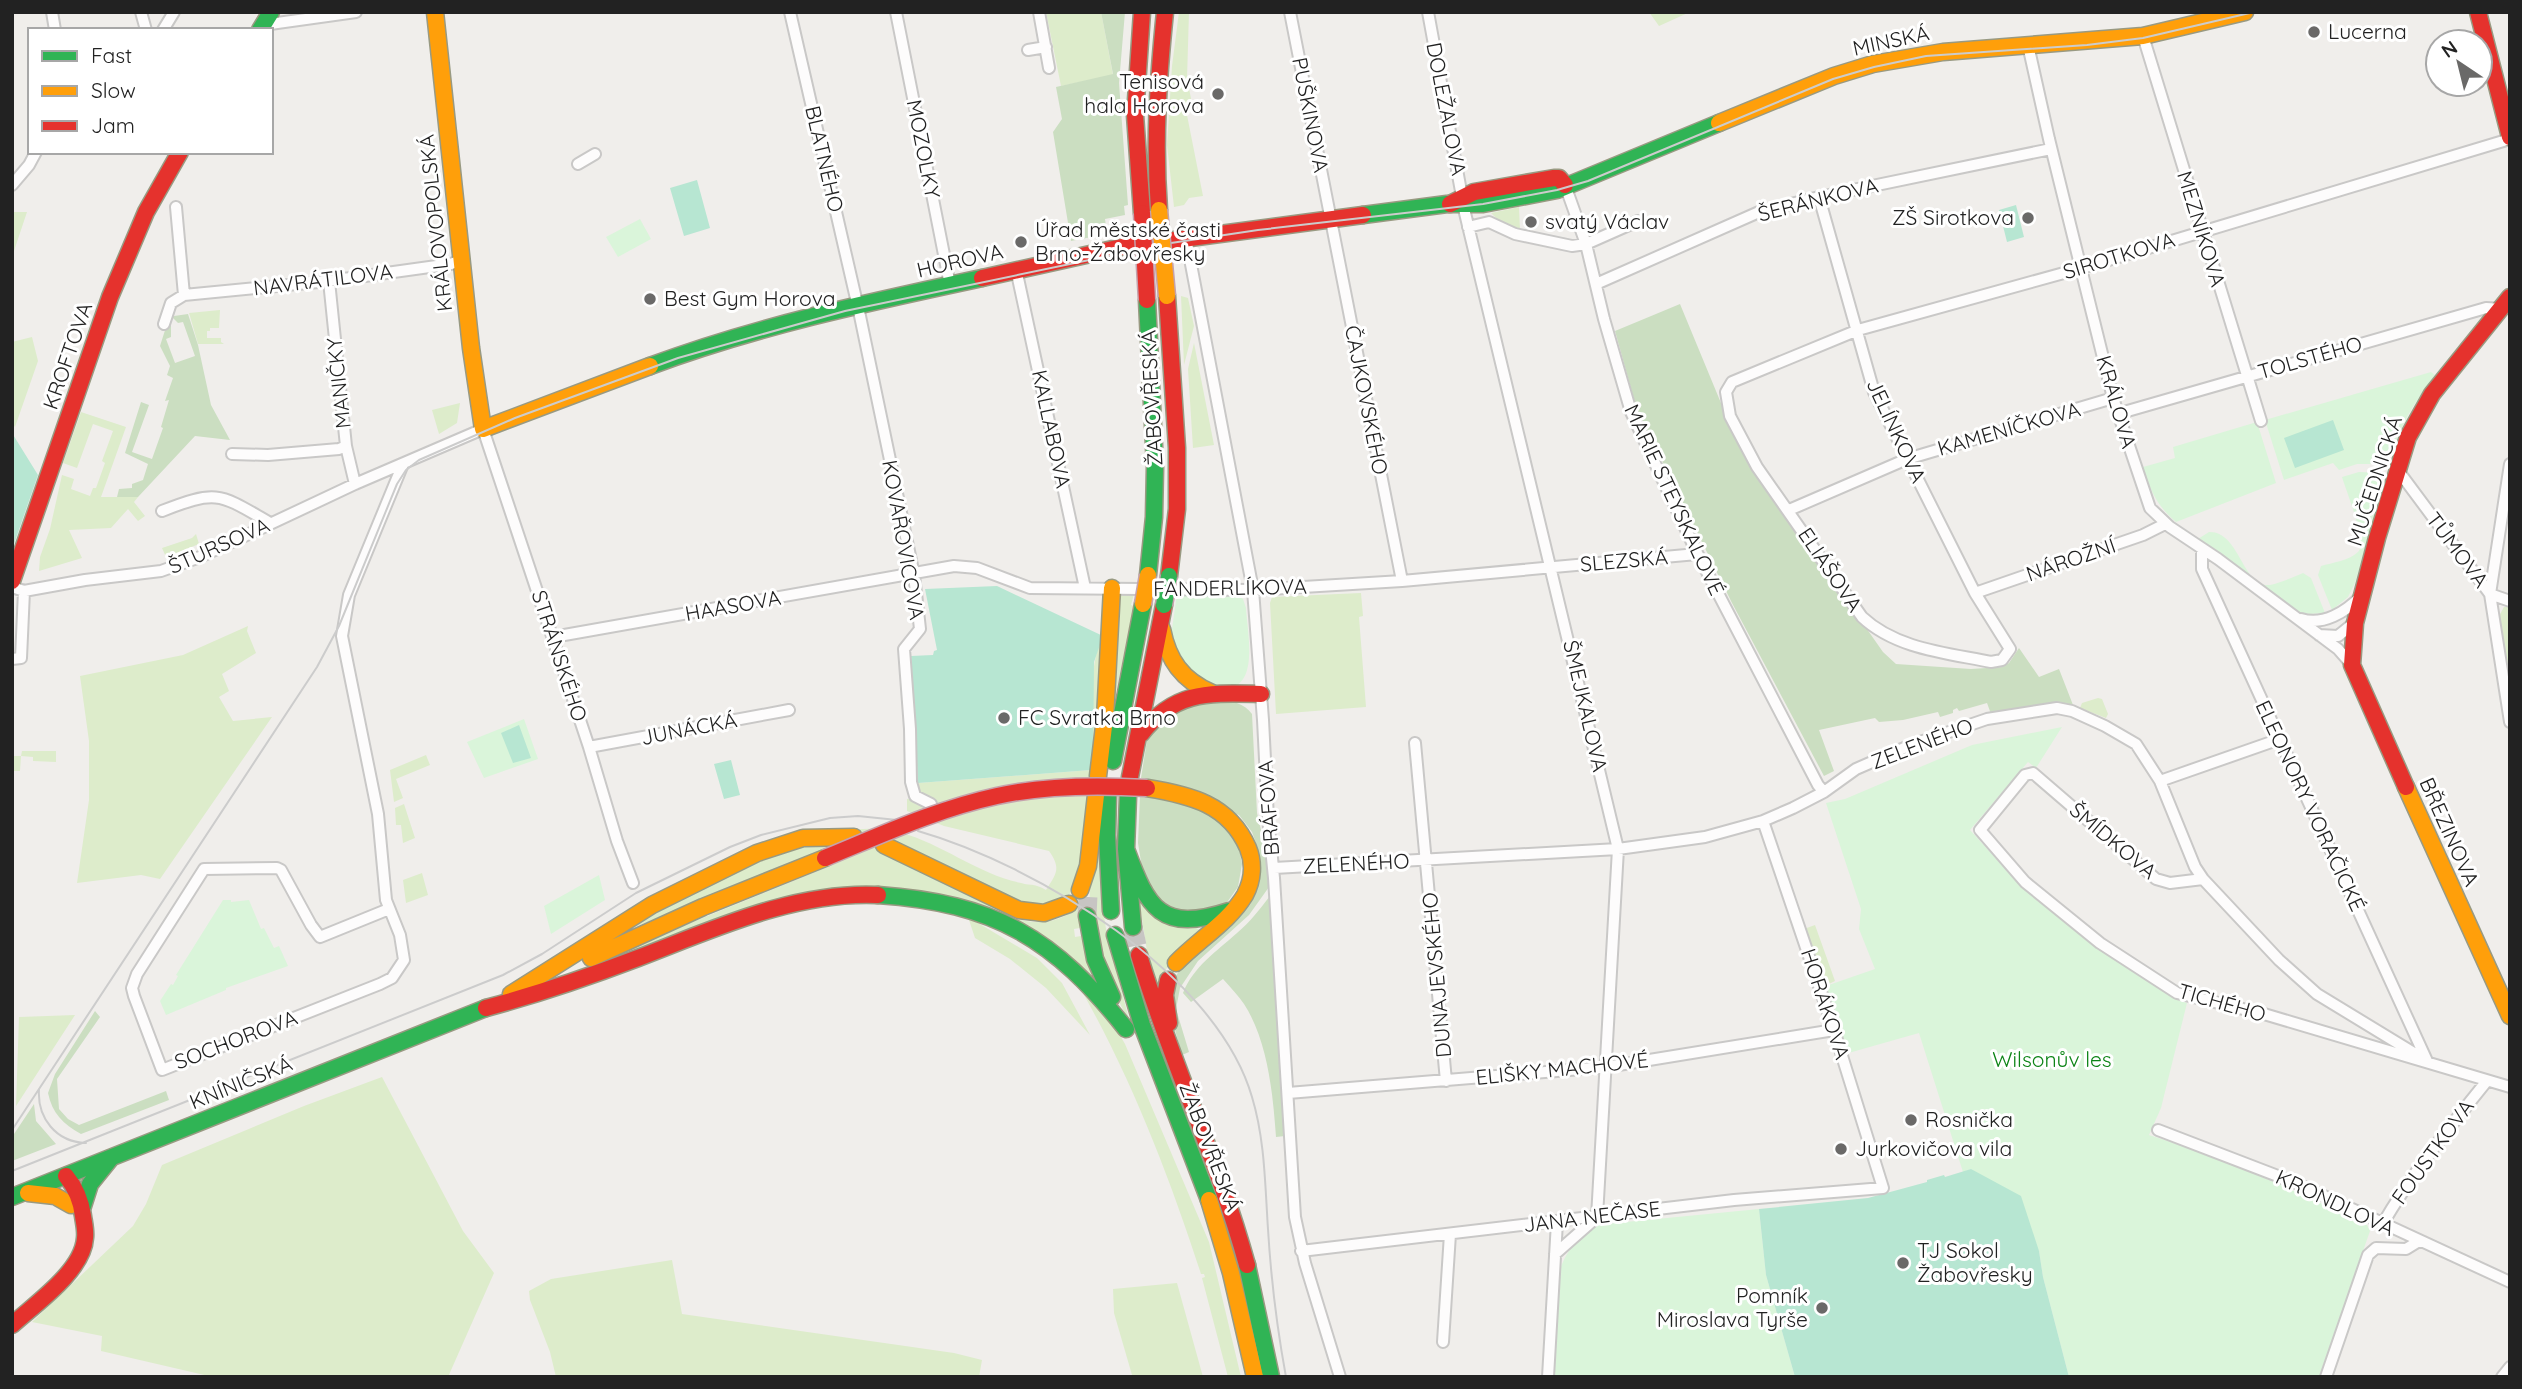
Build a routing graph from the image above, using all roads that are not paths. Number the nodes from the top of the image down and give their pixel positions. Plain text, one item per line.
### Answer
1 (174, 12) edge
2 (356, 12) edge
3 (435, 12) edge
4 (790, 12) edge
5 (896, 12) edge
6 (1039, 12) edge
7 (1142, 12) edge
8 (1165, 12) edge
9 (1290, 12) edge
10 (1427, 12) edge
11 (2245, 12) edge
12 (2478, 12) edge
13 (2200, 18) edge
14 (265, 22) edge
15 (164, 28) edge
16 (2143, 36) junction
17 (2028, 45) junction
18 (1045, 47) junction
19 (1028, 50) dead end
20 (1049, 68) dead end
21 (2510, 138) edge
22 (2051, 149) junction
23 (35, 154) edge
24 (179, 154) edge
25 (595, 155) dead end
26 (579, 164) dead end
27 (1565, 185) junction
28 (12, 186) edge
29 (1819, 197) junction
30 (1458, 202) junction
31 (176, 207) dead end
32 (1329, 219) junction
33 (1638, 221) dead end
34 (1468, 227) junction
35 (2201, 231) junction
36 (1186, 238) junction
37 (1586, 244) junction
38 (461, 260) junction
39 (2082, 268) junction
40 (1016, 270) junction
41 (329, 281) junction
42 (1596, 284) junction
43 (950, 285) junction
44 (184, 295) junction
45 (2506, 303) edge
46 (858, 305) junction
47 (164, 324) dead end
48 (1858, 330) junction
49 (2246, 376) junction
50 (1732, 382) joint
51 (2113, 398) junction
52 (2118, 414) junction
53 (2261, 421) dead end
54 (483, 429) junction
55 (346, 446) junction
56 (232, 454) dead end
57 (1907, 458) junction
58 (403, 464) junction
59 (2510, 464) edge
60 (2397, 469) junction
61 (355, 484) junction
62 (1789, 510) junction
63 (162, 511) dead end
64 (270, 523) junction
65 (2165, 524) junction
66 (2202, 549) junction
67 (1697, 554) junction
68 (1551, 567) junction
69 (914, 575) junction
70 (1402, 581) junction
71 (18, 586) edge
72 (12, 587) edge
73 (1085, 588) junction
74 (1112, 588) junction
75 (1253, 590) junction
76 (1975, 593) junction
77 (2490, 594) junction
78 (2361, 595) junction
79 (2510, 601) edge
80 (2298, 619) junction
81 (2355, 622) junction
82 (1161, 623) junction
83 (2317, 634) junction
84 (553, 637) junction
85 (2010, 649) joint
86 (12, 659) edge
87 (2352, 665) junction
88 (1212, 693) junction
89 (1261, 694) junction
90 (1124, 697) junction
91 (789, 710) dead end
92 (2510, 722) edge
93 (2280, 739) junction
94 (1135, 743) junction
95 (1415, 743) dead end
96 (589, 747) junction
97 (1102, 754) junction
98 (2033, 773) joint
99 (1130, 778) dead end
100 (2160, 780) junction
101 (1824, 792) junction
102 (1128, 796) dead end
103 (931, 804) dead end
104 (1763, 821) junction
105 (854, 837) dead end
106 (884, 845) dead end
107 (1126, 849) junction
108 (1618, 849) junction
109 (1426, 860) junction
110 (1274, 868) junction
111 (2203, 879) junction
112 (633, 883) dead end
113 (1084, 893) tunnel mouth
114 (1069, 904) dead end
115 (389, 909) junction
116 (1233, 910) junction
117 (1111, 911) dead end
118 (1087, 916) tunnel mouth
119 (1133, 928) tunnel mouth
120 (1115, 935) dead end
121 (1139, 955) tunnel mouth
122 (1176, 963) dead end
123 (1168, 980) dead end
124 (486, 1008) junction
125 (2510, 1016) edge
126 (1126, 1029) junction
127 (1834, 1030) junction
128 (2427, 1061) junction
129 (1606, 1067) junction
130 (1180, 1079) junction
131 (1446, 1081) junction
132 (2486, 1082) junction
133 (2510, 1087) edge
134 (1288, 1093) junction
135 (1179, 1121) junction
136 (2158, 1130) dead end
137 (112, 1157) junction
138 (66, 1176) junction
139 (1882, 1184) joint
140 (19, 1195) edge
141 (79, 1210) junction
142 (1597, 1217) junction
143 (1558, 1222) junction
144 (2382, 1224) junction
145 (1450, 1234) junction
146 (2418, 1241) junction
147 (1301, 1251) junction
148 (1555, 1254) junction
149 (2510, 1282) edge
150 (12, 1325) edge
151 (1444, 1342) dead end
152 (2510, 1367) edge
153 (1255, 1377) edge
154 (1271, 1377) edge
155 (1340, 1377) edge
156 (1548, 1377) edge
157 (2326, 1377) edge
158 (2502, 1377) edge

1 - 15 street
2 - 14 street
3 - 38 main road, KRÁLOVOPOLSKÁ
4 - 46 street, BLATNÉHO
5 - 43 street, MOZOLKY
6 - 18 street
7 - 90 main road, ŽABOVŘESKÁ, bridge
8 - 82 main road, ŽABOVŘESKÁ, bridge
9 - 32 street, PUŠKINOVA
10 - 30 street, DOLEŽALOVA
11 - 13 main road, MINSKÁ
12 - 21 main road
13 - 16 main road, MINSKÁ
16 - 17 main road, MINSKÁ
16 - 35 street, MEZNÍKOVA
17 - 22 street, KRÁLOVA
17 - 27 main road, MINSKÁ
18 - 19 street
18 - 20 street
21 - 35 street, SIROTKOVA
22 - 29 street, ŠERÁNKOVA
22 - 39 street, KRÁLOVA
23 - 28 street
24 - 71 main road, KROFTOVA
25 - 26 street
27 - 30 main road, MINSKÁ
27 - 37 street, MARIE STEYSKALOVÉ
29 - 42 street, ŠERÁNKOVA
29 - 48 street, JELÍNKOVA
30 - 32 main road, HOROVA
30 - 34 street, ŠMEJKALOVA
31 - 44 street
32 - 36 main road, HOROVA
32 - 70 street, ČAJKOVSKÉHO
33 - 37 street
34 - 37 street
34 - 68 street, ŠMEJKALOVA
35 - 39 street, SIROTKOVA
35 - 49 street, MEZNÍKOVA
36 - 40 main road, HOROVA
36 - 75 street, BRÁFOVA
37 - 42 street, MARIE STEYSKALOVÉ
38 - 41 street, NAVRÁTILOVA
38 - 54 main road, KRÁLOVOPOLSKÁ
39 - 48 street, SIROTKOVA
39 - 51 street, KRÁLOVA
40 - 43 main road, HOROVA
40 - 73 street, KALLABOVA
41 - 44 street, NAVRÁTILOVA
41 - 55 street, MANIČKY
42 - 67 street, MARIE STEYSKALOVÉ
43 - 46 main road, HOROVA
44 - 47 street
45 - 49 street, TOLSTÉHO
45 - 60 main road, MUČEDNICKÁ
46 - 54 main road, HOROVA
46 - 69 street, KOVAŘOVICOVA
48 - 50 street, SIROTKOVA
48 - 57 street, JELÍNKOVA
49 - 52 street, TOLSTÉHO
49 - 53 street, MEZNÍKOVA
50 - 62 street, ELIÁŠOVA
51 - 52 street, KRÁLOVA
51 - 57 street, KAMENÍČKOVA
52 - 65 street, KRÁLOVA
54 - 58 street, ŠTURSOVA
54 - 84 street, STRÁNSKÉHO
55 - 56 street
55 - 61 street, MANIČKY
57 - 62 street, KAMENÍČKOVA
57 - 76 street, JELÍNKOVA
58 - 61 street, ŠTURSOVA
58 - 115 street, SOCHOROVA
59 - 77 street
60 - 77 street, TŮMOVA
60 - 78 main road, MUČEDNICKÁ
61 - 64 street, ŠTURSOVA
62 - 85 street, ELIÁŠOVA
63 - 64 street
64 - 71 street, ŠTURSOVA
65 - 66 street, KRÁLOVA
65 - 76 street, NÁROŽNÍ
66 - 80 street, KRÁLOVA
66 - 93 street, ELEONORY VORAČICKÉ
67 - 68 street, SLEZSKÁ
67 - 101 street, MARIE STEYSKALOVÉ
68 - 70 street, FANDERLÍKOVA
68 - 108 street, ŠMEJKALOVA
69 - 73 street, FANDERLÍKOVA
69 - 84 street, HAASOVA
69 - 103 street, KOVAŘOVICOVA
70 - 75 street, FANDERLÍKOVA
71 - 72 street
71 - 86 street
73 - 74 street, FANDERLÍKOVA
74 - 75 street, FANDERLÍKOVA
74 - 97 main road
75 - 89 street, BRÁFOVA
76 - 85 street, JELÍNKOVA
77 - 79 street
77 - 92 street, TŮMOVA
78 - 80 street
78 - 81 main road, MUČEDNICKÁ
80 - 83 street, KRÁLOVA
81 - 83 street
81 - 87 main road, MUČEDNICKÁ
82 - 88 main road
82 - 94 main road, ŽABOVŘESKÁ
83 - 87 street, KRÁLOVA
84 - 96 street, STRÁNSKÉHO
87 - 125 main road, BŘEZINOVA
88 - 89 main road
88 - 94 main road
89 - 110 street, BRÁFOVA
90 - 97 main road
90 - 97 main road, ŽABOVŘESKÁ
91 - 96 street, JUNÁCKÁ
93 - 100 street
93 - 128 street, ELEONORY VORAČICKÉ
94 - 99 main road, ŽABOVŘESKÁ
95 - 109 street, DUNAJEVSKÉHO
96 - 112 street, STRÁNSKÉHO
98 - 111 street, ŠMÍDKOVA
98 - 128 street, TICHÉHO
100 - 101 street, ZELENÉHO
100 - 111 street, ZELENÉHO
101 - 104 street, ZELENÉHO
102 - 107 main road
104 - 108 street, ZELENÉHO
104 - 127 street, HORÁKOVA
105 - 124 main road
106 - 114 main road
107 - 116 main road
107 - 119 main road
108 - 109 street, ZELENÉHO
108 - 129 street, ŠMEJKALOVA
109 - 110 street, ZELENÉHO
109 - 131 street, DUNAJEVSKÉHO
110 - 134 street, BRÁFOVA
111 - 128 street, ZELENÉHO
113 - 117 main road
115 - 115 street, SOCHOROVA
116 - 122 main road
116 - 124 main road, bridge
118 - 126 main road
120 - 135 main road, ŽABOVŘESKÁ
121 - 130 main road, ŽABOVŘESKÁ
123 - 130 main road
124 - 126 main road
124 - 137 main road, KNÍNIČSKÁ
126 - 135 main road
127 - 129 street, ELIŠKY MACHOVÉ
127 - 139 street, HORÁKOVA
128 - 132 street, TICHÉHO
129 - 131 street, ELIŠKY MACHOVÉ
129 - 142 street, ŠMEJKALOVA
130 - 154 main road, ŽABOVŘESKÁ
131 - 134 street, ELIŠKY MACHOVÉ
132 - 133 street, TICHÉHO
132 - 144 street, FOUSTKOVA
134 - 147 street, BRÁFOVA
135 - 153 main road, ŽABOVŘESKÁ
136 - 144 street, KRONDLOVA
137 - 138 main road, KNÍNIČSKÁ
137 - 141 main road
138 - 140 main road, KNÍNIČSKÁ
138 - 141 main road
139 - 142 street, JANA NEČASE
140 - 141 main road
141 - 150 main road
142 - 143 street, JANA NEČASE
142 - 148 street
143 - 145 street, JANA NEČASE
143 - 148 street
144 - 146 street, KRONDLOVA
145 - 147 street, JANA NEČASE
145 - 151 street
146 - 149 street, KRONDLOVA
146 - 157 street
147 - 155 street, BRÁFOVA
148 - 156 street
152 - 158 street

